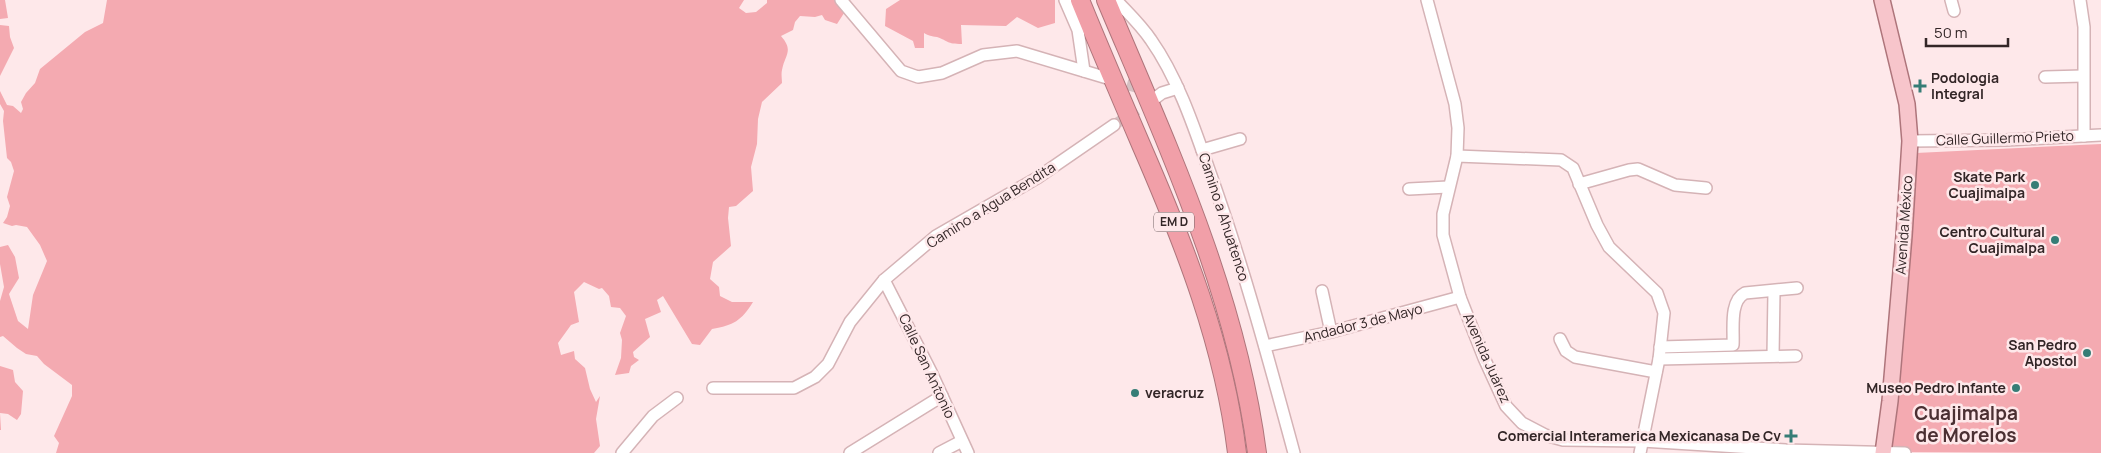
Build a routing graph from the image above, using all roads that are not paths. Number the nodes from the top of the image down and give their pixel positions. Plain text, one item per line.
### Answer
1 (841, 0) edge
2 (1065, 0) edge
3 (1080, 0) edge
4 (1106, 0) edge
5 (1116, 0) edge
6 (1427, 0) edge
7 (2080, 0) edge
8 (1886, 1) edge
9 (1084, 72) junction
10 (2083, 76) junction
11 (2045, 77) dead end
12 (1107, 78) tunnel mouth
13 (1178, 88) junction
14 (1155, 94) tunnel mouth
15 (1114, 125) tunnel mouth
16 (2101, 135) edge
17 (2084, 136) junction
18 (1240, 139) dead end
19 (1910, 141) junction
20 (1202, 150) junction
21 (1457, 156) junction
22 (1579, 184) junction
23 (1448, 187) junction
24 (1706, 188) dead end
25 (1409, 190) dead end
26 (884, 280) junction
27 (1797, 288) dead end
28 (1322, 291) dead end
29 (1774, 291) junction
30 (1460, 297) junction
31 (1331, 332) junction
32 (1560, 339) dead end
33 (1265, 346) junction
34 (1660, 347) junction
35 (1773, 356) junction
36 (1796, 356) dead end
37 (1659, 359) junction
38 (1656, 372) junction
39 (713, 388) dead end
40 (942, 396) junction
41 (677, 398) dead end
42 (962, 440) junction
43 (1641, 447) edge
44 (1883, 452) edge
45 (622, 453) edge
46 (850, 453) edge
47 (939, 453) edge
48 (968, 453) edge
49 (1237, 453) edge
50 (1257, 453) edge
51 (1294, 453) edge
52 (1905, 453) edge

1 - 9 street
2 - 9 street
3 - 49 highway, EM D
4 - 50 highway, EM D
5 - 13 street, Camino a Ahuatenco
6 - 21 street, Avenida Juárez
7 - 10 street
8 - 19 main road, Avenida México
9 - 12 street
10 - 11 street
10 - 17 street
13 - 14 street
13 - 20 street, Camino a Ahuatenco
15 - 26 street, Camino a Agua Bendita
16 - 17 street, Calle Guillermo Prieto
17 - 19 street, Calle Guillermo Prieto
18 - 20 street
19 - 44 main road, Avenida México
20 - 33 street, Camino a Ahuatenco
21 - 22 street
21 - 23 street, Avenida Juárez
22 - 24 street
22 - 34 street
23 - 25 street
23 - 30 street, Avenida Juárez
26 - 39 street, Camino a Agua Bendita
26 - 40 street, Calle San Antonio
27 - 29 street
28 - 31 street
29 - 34 street
29 - 35 street
30 - 31 street, Andador 3 de Mayo
30 - 43 street, Avenida Juárez
31 - 33 street, Andador 3 de Mayo
32 - 38 street
33 - 51 street, Camino a Ahuatenco
34 - 37 street
35 - 36 street
35 - 37 street
37 - 38 street
38 - 43 street
40 - 42 street, Calle San Antonio
40 - 46 street
41 - 45 street
42 - 47 street
42 - 48 street, Calle San Antonio
43 - 44 street, Avenida Juárez
44 - 52 street, Avenida Juárez

